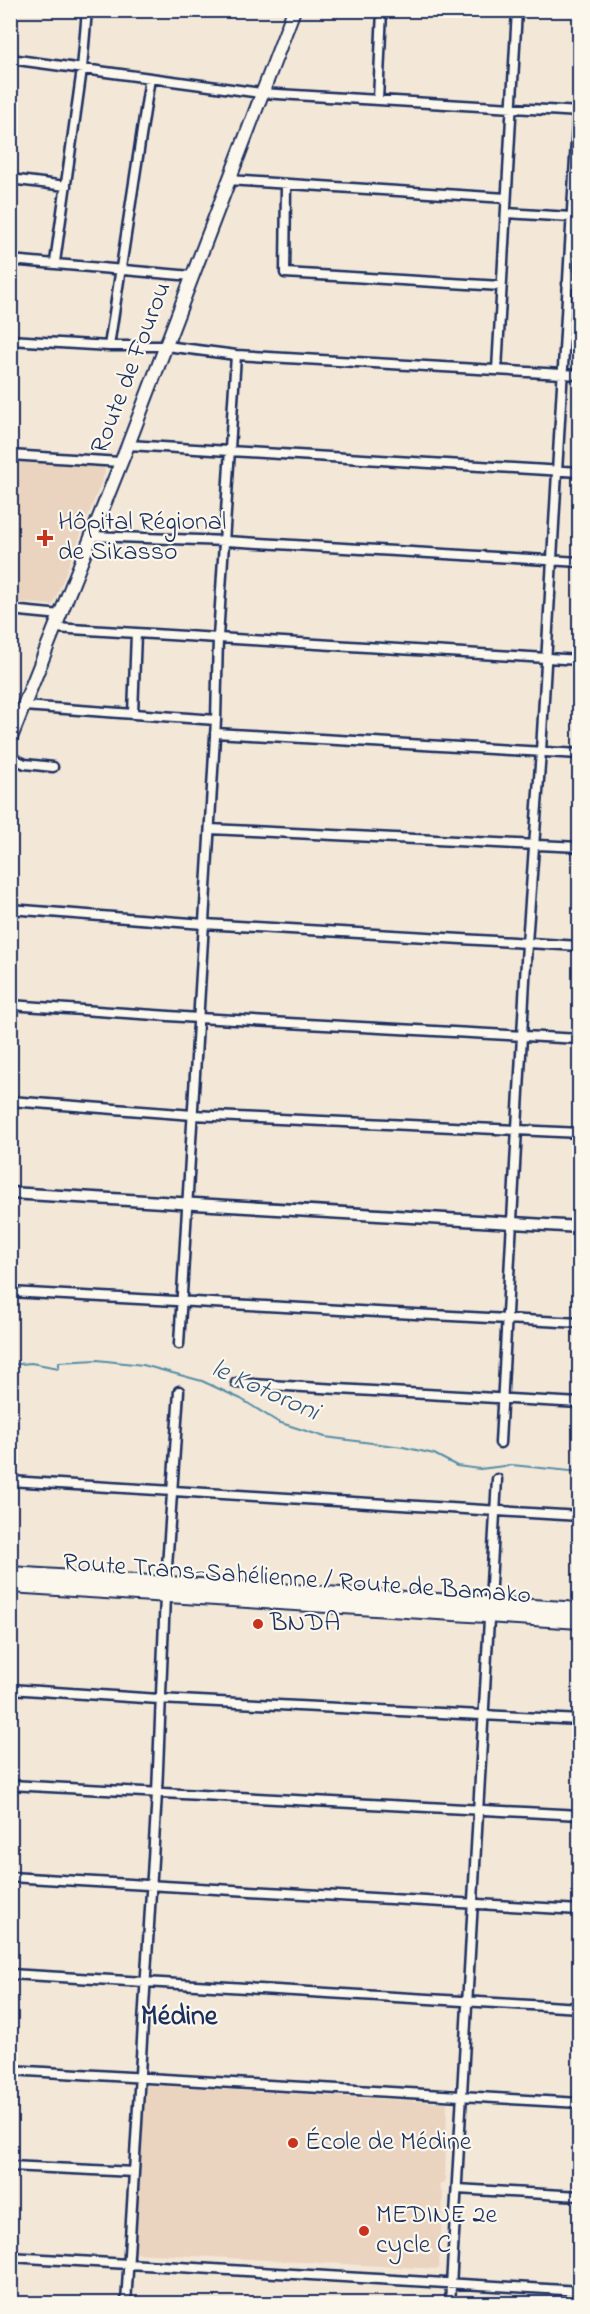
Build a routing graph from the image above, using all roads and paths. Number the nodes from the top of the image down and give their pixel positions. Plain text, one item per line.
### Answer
1 (87, 10) edge
2 (294, 10) edge
3 (382, 10) edge
4 (517, 10) edge
5 (10, 59) edge
6 (82, 69) junction
7 (579, 71) edge
8 (150, 78) junction
9 (261, 93) junction
10 (378, 100) junction
11 (512, 108) junction
12 (578, 112) edge
13 (10, 179) edge
14 (228, 180) junction
15 (66, 186) junction
16 (286, 186) junction
17 (506, 198) junction
18 (576, 204) edge
19 (506, 213) junction
20 (571, 217) junction
21 (10, 260) edge
22 (55, 262) junction
23 (120, 270) junction
24 (192, 276) junction
25 (567, 284) junction
26 (579, 284) edge
27 (501, 286) junction
28 (10, 340) edge
29 (109, 346) junction
30 (166, 346) junction
31 (236, 355) junction
32 (497, 370) junction
33 (562, 374) junction
34 (579, 375) edge
35 (128, 445) junction
36 (231, 451) junction
37 (10, 455) edge
38 (120, 462) junction
39 (557, 470) junction
40 (579, 472) edge
41 (91, 536) junction
42 (226, 541) junction
43 (551, 561) junction
44 (579, 562) edge
45 (10, 610) edge
46 (61, 615) junction
47 (55, 628) junction
48 (136, 633) junction
49 (219, 637) junction
50 (546, 658) junction
51 (579, 660) edge
52 (24, 706) junction
53 (133, 714) junction
54 (216, 720) junction
55 (215, 732) junction
56 (10, 740) edge
57 (541, 751) junction
58 (579, 753) edge
59 (10, 757) edge
60 (53, 767) dead end
61 (210, 829) junction
62 (534, 844) junction
63 (579, 847) edge
64 (10, 909) edge
65 (204, 924) junction
66 (527, 943) junction
67 (579, 946) edge
68 (10, 1005) edge
69 (198, 1018) junction
70 (522, 1035) junction
71 (579, 1038) edge
72 (10, 1101) edge
73 (194, 1115) junction
74 (517, 1129) junction
75 (579, 1133) edge
76 (10, 1193) edge
77 (187, 1203) junction
78 (513, 1223) junction
79 (579, 1227) edge
80 (10, 1292) edge
81 (182, 1300) junction
82 (507, 1319) junction
83 (579, 1323) edge
84 (179, 1344) dead end
85 (236, 1383) dead end
86 (179, 1391) dead end
87 (503, 1398) junction
88 (579, 1403) edge
89 (500, 1443) dead end
90 (497, 1479) dead end
91 (10, 1481) edge
92 (172, 1491) junction
93 (495, 1511) junction
94 (579, 1516) edge
95 (10, 1574) edge
96 (10, 1586) edge
97 (166, 1591) junction
98 (489, 1610) junction
99 (579, 1610) edge
100 (579, 1621) edge
101 (10, 1689) edge
102 (159, 1699) junction
103 (483, 1715) junction
104 (579, 1720) edge
105 (10, 1785) edge
106 (157, 1793) junction
107 (478, 1809) junction
108 (579, 1815) edge
109 (10, 1877) edge
110 (150, 1885) junction
111 (473, 1903) junction
112 (579, 1910) edge
113 (10, 1974) edge
114 (144, 1983) junction
115 (467, 2002) junction
116 (579, 2008) edge
117 (10, 2070) edge
118 (139, 2079) junction
119 (462, 2098) junction
120 (579, 2103) edge
121 (10, 2166) edge
122 (134, 2172) junction
123 (457, 2189) junction
124 (579, 2196) edge
125 (10, 2258) edge
126 (128, 2265) junction
127 (451, 2283) junction
128 (579, 2291) edge
129 (126, 2304) edge
130 (450, 2304) edge

1 - 6 street
2 - 9 main road, Route de Fourou
3 - 10 street
4 - 11 street
5 - 6 street
6 - 8 street
6 - 15 street
7 - 12 street
8 - 9 street
8 - 23 street
9 - 10 street
9 - 14 main road, Route de Fourou
10 - 11 street
11 - 12 street
11 - 17 street
12 - 18 street
13 - 15 street
14 - 16 street
14 - 24 main road, Route de Fourou
15 - 22 street
16 - 17 street
16 - 27 street
17 - 19 street
18 - 20 street
19 - 20 street
19 - 27 street
20 - 25 street
21 - 22 street
22 - 23 street
23 - 24 street
23 - 29 street
24 - 30 main road, Route de Fourou
25 - 26 street
25 - 33 street
27 - 32 street
28 - 29 street
29 - 30 street
30 - 31 street
30 - 35 main road, Route de Fourou
31 - 32 street
31 - 36 street
32 - 33 street
33 - 34 street
33 - 39 street
35 - 36 street
35 - 38 main road, Route de Fourou
36 - 39 street
36 - 42 street
37 - 38 street
38 - 41 main road, Route de Fourou
39 - 40 street
39 - 43 street
41 - 42 street
41 - 46 main road, Route de Fourou
42 - 43 street
42 - 49 street
43 - 44 street
43 - 50 street
45 - 46 street
46 - 47 main road, Route de Fourou
47 - 48 street
47 - 52 main road, Route de Fourou
48 - 49 street
48 - 53 street
49 - 50 street
49 - 54 street
50 - 51 street
50 - 57 street
52 - 53 street
52 - 56 main road, Route de Fourou
53 - 54 street
54 - 55 street
55 - 57 street
55 - 61 street
57 - 58 street
57 - 62 street
59 - 60 street
61 - 62 street
61 - 65 street
62 - 63 street
62 - 66 street
64 - 65 street
65 - 66 street
65 - 69 street
66 - 67 street
66 - 70 street
68 - 69 street
69 - 70 street
69 - 73 street
70 - 71 street
70 - 74 street
72 - 73 street
73 - 74 street
73 - 77 street
74 - 75 street
74 - 78 street
76 - 77 street
77 - 78 street
77 - 81 street
78 - 79 street
78 - 82 street
80 - 81 street
81 - 82 street
81 - 84 street
82 - 83 street
82 - 87 street
85 - 87 street
86 - 92 street
87 - 88 street
87 - 89 street
90 - 93 street
91 - 92 street
92 - 93 street
92 - 97 street
93 - 94 street
93 - 98 street
95 - 97 highway, Route Trans-Sahélienne / Route de Bamako
96 - 97 highway, Route Trans-Sahélienne / Route de Bamako
97 - 98 highway, Route Trans-Sahélienne / Route de Bamako
97 - 102 street
98 - 99 highway, Route Trans-Sahélienne / Route de Bamako
98 - 100 highway, Route Trans-Sahélienne / Route de Bamako
98 - 103 street
101 - 102 street
102 - 103 street
102 - 106 street
103 - 104 street
103 - 107 street
105 - 106 street
106 - 107 street
106 - 110 street
107 - 108 street
107 - 111 street
109 - 110 street
110 - 111 street
110 - 114 street
111 - 112 street
111 - 115 street
113 - 114 street
114 - 115 street
114 - 118 street
115 - 116 street
115 - 119 street
117 - 118 street
118 - 119 street
118 - 122 street
119 - 120 street
119 - 123 street
121 - 122 street
122 - 126 street
123 - 124 street
123 - 127 street
125 - 126 street
126 - 127 street
126 - 129 street
127 - 128 street
127 - 130 street

